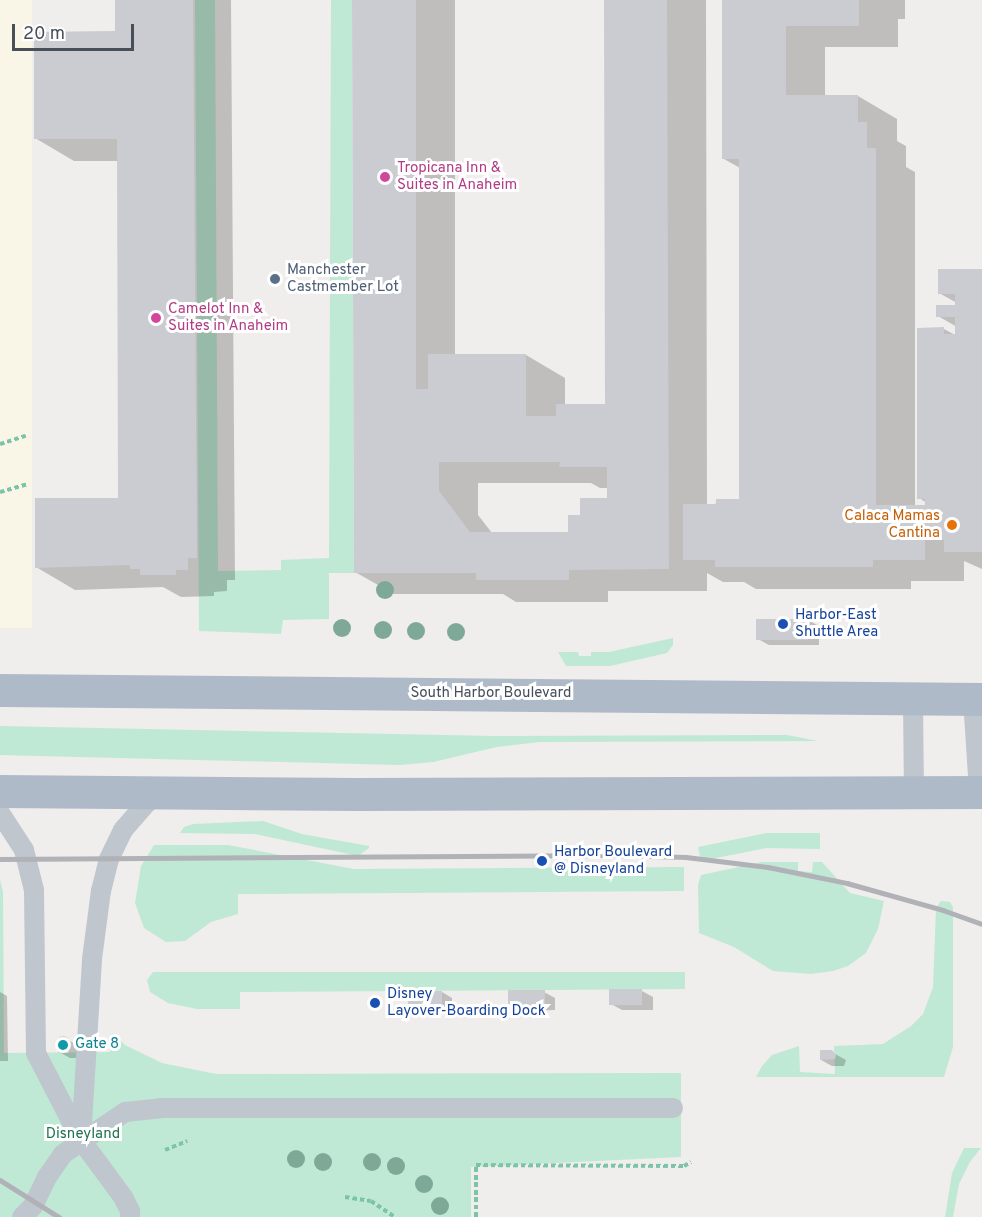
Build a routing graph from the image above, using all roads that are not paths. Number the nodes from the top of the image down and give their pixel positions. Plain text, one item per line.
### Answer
1 (0, 690) edge
2 (977, 699) edge
3 (913, 700) junction
4 (0, 791) edge
5 (914, 792) junction
6 (980, 792) edge
7 (166, 793) junction
8 (0, 813) edge
9 (673, 1108) dead end
10 (81, 1140) junction
11 (134, 1215) edge
12 (22, 1217) edge

1 - 3 main road, South Harbor Boulevard
2 - 3 main road, South Harbor Boulevard
2 - 6 lane
3 - 5 lane
4 - 7 main road
5 - 6 main road
5 - 7 main road
7 - 10 lane
8 - 10 lane
9 - 10 lane
10 - 11 lane
10 - 12 lane

